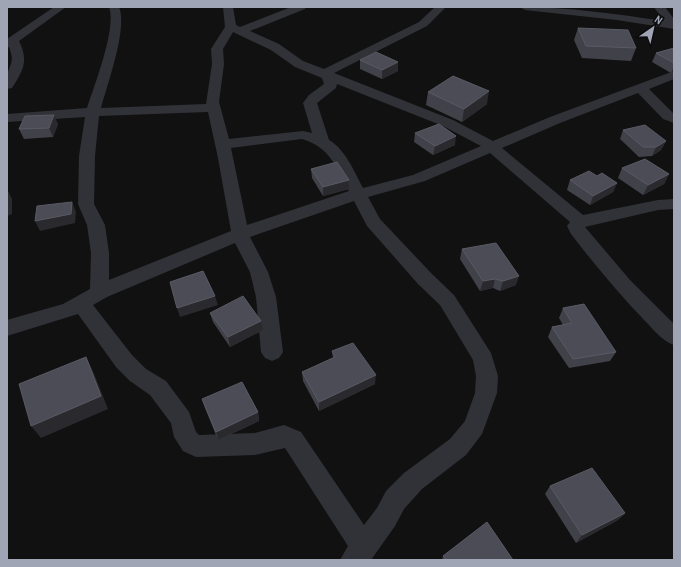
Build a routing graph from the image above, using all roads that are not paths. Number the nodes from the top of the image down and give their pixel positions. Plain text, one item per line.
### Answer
1 (61, 7) edge
2 (114, 7) edge
3 (228, 7) edge
4 (301, 7) edge
5 (441, 7) edge
6 (525, 7) edge
7 (659, 7) edge
8 (674, 26) edge
9 (235, 29) junction
10 (10, 42) edge
11 (674, 75) edge
12 (328, 76) junction
13 (7, 85) edge
14 (641, 88) junction
15 (214, 108) junction
16 (93, 112) junction
17 (7, 118) edge
18 (674, 119) edge
19 (322, 143) junction
20 (223, 144) junction
21 (492, 147) junction
22 (358, 194) junction
23 (674, 204) edge
24 (580, 221) junction
25 (240, 234) junction
26 (100, 292) junction
27 (80, 303) junction
28 (7, 329) edge
29 (674, 337) edge
30 (272, 352) dead end
31 (359, 552) edge

1 - 10 street
2 - 16 street
3 - 9 street
4 - 9 street
5 - 12 street
6 - 8 street
7 - 8 street
9 - 12 street
9 - 15 street
10 - 13 street
11 - 14 street
12 - 19 street
12 - 21 street
14 - 18 street
14 - 21 street
15 - 16 street
15 - 20 street
16 - 17 street
16 - 26 street
19 - 20 street
19 - 22 street
20 - 25 street
21 - 22 street
21 - 24 street
22 - 25 street
22 - 31 street
23 - 24 street
24 - 29 street
25 - 26 street
25 - 30 street
26 - 27 street
27 - 28 street
27 - 31 street

